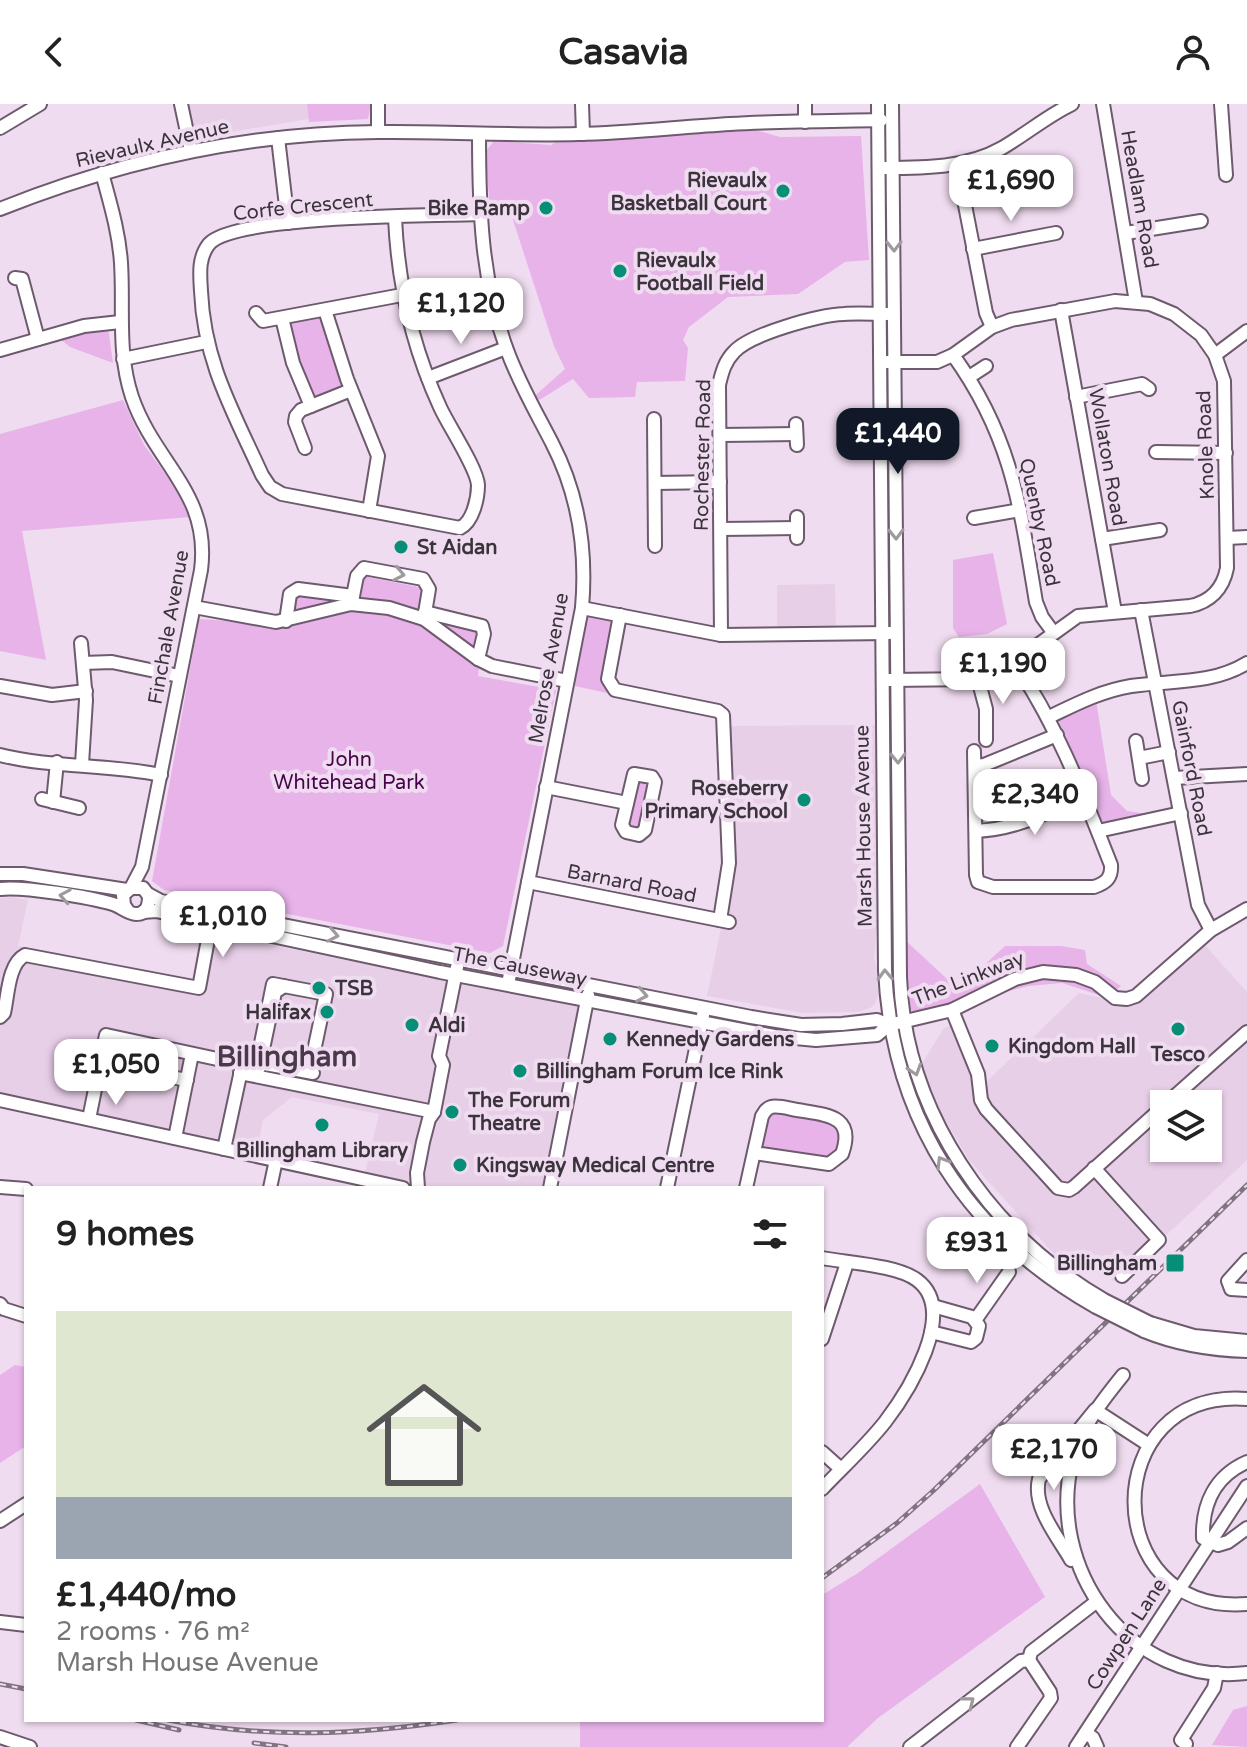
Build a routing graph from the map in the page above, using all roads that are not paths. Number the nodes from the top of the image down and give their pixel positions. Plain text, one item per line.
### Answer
1 (40, 104) edge
2 (181, 104) edge
3 (378, 104) edge
4 (582, 104) edge
5 (805, 104) edge
6 (878, 104) edge
7 (892, 104) edge
8 (1072, 104) edge
9 (1103, 104) edge
10 (1221, 104) edge
11 (877, 120) junction
12 (892, 120) junction
13 (805, 122) junction
14 (0, 128) edge
15 (378, 132) junction
16 (479, 134) junction
17 (583, 134) junction
18 (278, 138) junction
19 (191, 151) junction
20 (957, 164) junction
21 (877, 168) junction
22 (893, 168) junction
23 (102, 173) junction
24 (1226, 175) dead end
25 (0, 209) edge
26 (480, 214) junction
27 (395, 218) junction
28 (1203, 220) dead end
29 (288, 223) junction
30 (1056, 233) dead end
31 (1126, 233) junction
32 (973, 249) junction
33 (15, 278) dead end
34 (402, 295) junction
35 (1136, 302) junction
36 (325, 310) junction
37 (1061, 310) junction
38 (256, 313) dead end
39 (894, 313) junction
40 (879, 314) junction
41 (282, 318) junction
42 (120, 322) junction
43 (992, 327) junction
44 (1247, 331) edge
45 (38, 339) junction
46 (206, 342) junction
47 (506, 348) junction
48 (0, 350) edge
49 (953, 355) junction
50 (1215, 355) junction
51 (123, 359) junction
52 (879, 362) junction
53 (894, 362) junction
54 (986, 366) dead end
55 (969, 377) junction
56 (428, 378) junction
57 (1146, 382) dead end
58 (351, 390) junction
59 (1076, 397) junction
60 (306, 408) junction
61 (655, 419) dead end
62 (796, 434) dead end
63 (720, 435) junction
64 (305, 448) dead end
65 (1156, 452) dead end
66 (1226, 453) junction
67 (720, 482) junction
68 (655, 483) junction
69 (1020, 510) junction
70 (369, 511) junction
71 (974, 518) dead end
72 (797, 528) dead end
73 (721, 529) junction
74 (1161, 530) dead end
75 (1247, 537) edge
76 (1227, 538) junction
77 (1102, 539) junction
78 (655, 546) dead end
79 (352, 600) junction
80 (194, 607) junction
81 (582, 608) junction
82 (1141, 610) junction
83 (1115, 612) junction
84 (620, 615) junction
85 (424, 616) junction
86 (286, 621) junction
87 (1053, 632) junction
88 (882, 633) junction
89 (897, 633) junction
90 (721, 635) junction
91 (81, 643) dead end
92 (478, 659) junction
93 (1014, 662) junction
94 (83, 663) junction
95 (1247, 663) edge
96 (179, 676) junction
97 (978, 679) junction
98 (882, 680) junction
99 (897, 680) junction
100 (567, 681) junction
101 (1156, 684) junction
102 (0, 686) edge
103 (86, 691) junction
104 (1049, 717) junction
105 (1057, 735) junction
106 (987, 740) dead end
107 (1136, 741) dead end
108 (974, 751) dead end
109 (1169, 752) junction
110 (0, 755) edge
111 (1139, 758) junction
112 (57, 762) junction
113 (82, 764) junction
114 (975, 766) junction
115 (1247, 774) edge
116 (161, 775) junction
117 (1174, 778) junction
118 (1142, 779) dead end
119 (546, 787) junction
120 (1083, 796) junction
121 (627, 803) junction
122 (79, 808) dead end
123 (1181, 813) junction
124 (976, 831) junction
125 (1098, 831) junction
126 (142, 867) junction
127 (0, 874) edge
128 (528, 882) junction
129 (0, 889) edge
130 (129, 889) junction
131 (147, 892) junction
132 (1247, 909) edge
133 (128, 911) junction
134 (143, 912) junction
135 (211, 923) junction
136 (1211, 930) junction
137 (459, 958) junction
138 (510, 968) junction
139 (455, 974) junction
140 (508, 984) junction
141 (591, 985) junction
142 (588, 999) junction
143 (705, 1008) junction
144 (952, 1010) junction
145 (0, 1017) edge
146 (702, 1022) junction
147 (904, 1022) junction
148 (889, 1025) junction
149 (1247, 1032) edge
150 (147, 1045) junction
151 (192, 1054) junction
152 (144, 1059) dead end
153 (101, 1064) junction
154 (260, 1065) junction
155 (241, 1068) junction
156 (304, 1079) junction
157 (187, 1080) junction
158 (1182, 1090) edge
159 (0, 1100) edge
160 (431, 1118) junction
161 (1150, 1118) edge
162 (89, 1119) junction
163 (175, 1138) junction
164 (224, 1149) junction
165 (754, 1153) junction
166 (276, 1160) junction
167 (1094, 1168) junction
168 (270, 1186) edge
169 (394, 1186) edge
170 (418, 1186) edge
171 (550, 1186) edge
172 (667, 1186) edge
173 (746, 1186) edge
174 (0, 1187) edge
175 (24, 1189) edge
176 (984, 1197) junction
177 (974, 1206) junction
178 (824, 1258) edge
179 (1247, 1260) edge
180 (847, 1263) junction
181 (1010, 1272) dead end
182 (1122, 1276) dead end
183 (1247, 1290) edge
184 (1100, 1304) junction
185 (933, 1306) junction
186 (1, 1309) edge
187 (24, 1315) edge
188 (976, 1319) junction
189 (1147, 1327) junction
190 (931, 1332) junction
191 (824, 1333) edge
192 (1247, 1341) edge
193 (1247, 1351) edge
194 (1123, 1375) dead end
195 (1247, 1399) edge
196 (1095, 1410) junction
197 (1149, 1445) junction
198 (824, 1454) edge
199 (1247, 1462) edge
200 (841, 1469) junction
201 (1247, 1486) edge
202 (824, 1487) edge
203 (24, 1505) edge
204 (0, 1521) edge
205 (1247, 1528) edge
206 (1210, 1543) junction
207 (1082, 1579) junction
208 (1181, 1588) junction
209 (1096, 1602) junction
210 (1247, 1604) edge
211 (0, 1622) edge
212 (24, 1625) edge
213 (1142, 1647) junction
214 (1029, 1660) junction
215 (1217, 1673) junction
216 (1247, 1673) edge
217 (1086, 1733) junction
218 (0, 1737) edge
219 (1186, 1744) dead end
220 (30, 1747) edge
221 (910, 1747) edge
222 (1017, 1747) edge
223 (1076, 1747) edge
224 (1097, 1747) edge

1 - 14 street
2 - 19 street
3 - 15 street
4 - 17 street
5 - 13 street
6 - 11 street, Marsh House Avenue
7 - 12 street, Marsh House Avenue
8 - 20 street
9 - 31 street, Headlam Road
10 - 24 street
11 - 12 street, Rievaulx Avenue
11 - 13 street, Rievaulx Avenue
11 - 21 street, Marsh House Avenue
12 - 22 street, Marsh House Avenue
13 - 17 street, Rievaulx Avenue
15 - 16 street, Rievaulx Avenue
15 - 18 street, Rievaulx Avenue
16 - 17 street, Rievaulx Avenue
16 - 26 street, Melrose Avenue
18 - 19 street, Rievaulx Avenue
18 - 29 street
19 - 23 street, Rievaulx Avenue
20 - 22 street
20 - 32 street
21 - 22 street
21 - 40 street, Marsh House Avenue
22 -> 39 street, Marsh House Avenue
23 - 25 street, Rievaulx Avenue
23 - 42 street, Finchale Avenue
26 - 27 street, Corfe Crescent
26 - 47 street, Melrose Avenue
27 - 29 street, Corfe Crescent
27 - 34 street
28 - 31 street
29 - 46 street, Corfe Crescent
30 - 32 street
31 - 35 street, Headlam Road
32 - 43 street
33 - 45 street
34 - 36 street
34 - 56 street
35 - 37 street, Knole Road
35 - 50 street, Knole Road
36 - 41 street
36 - 58 street
37 - 43 street, Knole Road
37 - 59 street, Wollaton Road
38 - 41 street
39 - 40 street, Rochester Road
39 - 53 street, Marsh House Avenue
40 - 52 street, Marsh House Avenue
40 - 63 street, Rochester Road
41 - 60 street
42 - 45 street
42 - 51 street, Finchale Avenue
43 - 49 street, Knole Road
44 - 50 street
45 - 48 street
46 - 51 street
46 - 70 street, Corfe Crescent
47 - 56 street
47 - 81 street, Melrose Avenue
49 - 53 street, Knole Road
49 - 55 street, Quenby Road
50 - 66 street, Knole Road
51 - 80 street, Finchale Avenue
52 - 53 street, Knole Road
52 - 88 street, Marsh House Avenue
53 -> 89 street, Marsh House Avenue
54 - 55 street
55 - 69 street, Quenby Road
56 - 70 street, Corfe Crescent
57 - 59 street
58 - 60 street
58 - 70 street
59 - 77 street, Wollaton Road
60 - 64 street
61 - 68 street
62 - 63 street
63 - 67 street, Rochester Road
65 - 66 street
66 - 76 street, Knole Road
67 - 68 street
67 - 73 street, Rochester Road
68 - 78 street
69 - 71 street
69 - 87 street, Quenby Road
72 - 73 street
73 - 90 street, Rochester Road
74 - 77 street
75 - 76 street
76 - 82 street, Knole Road
77 - 83 street, Wollaton Road
79 - 85 street
79 -> 85 street
79 - 86 street
79 - 86 street
80 - 86 street
80 - 96 street, Finchale Avenue
81 - 84 street
81 - 100 street, Melrose Avenue
82 - 83 street, Knole Road
82 - 101 street, Gainford Road
83 - 87 street, Knole Road
84 - 90 street
84 - 128 street, Barnard Road
85 - 92 street
85 - 92 street
87 - 93 street, Knole Road
88 - 89 street
88 - 90 street
88 - 98 street, Marsh House Avenue
89 - 99 street, Marsh House Avenue
91 - 94 street
92 - 100 street
93 - 97 street, Knole Road
93 - 104 street
94 - 96 street
94 - 103 street
95 - 101 street
96 - 116 street, Finchale Avenue
97 - 99 street, Knole Road
97 - 106 street
98 - 99 street, Knole Road
148 -> 98 street, Marsh House Avenue
99 -> 147 street, Marsh House Avenue
100 - 119 street, Melrose Avenue
101 - 104 street
101 - 109 street, Gainford Road
102 - 103 street
103 - 113 street
104 - 105 street
105 - 114 street
105 - 120 street
107 - 111 street
108 - 114 street
109 - 111 street
109 - 117 street, Gainford Road
110 - 112 street
111 - 118 street
112 - 113 street
112 - 122 street
113 - 116 street
114 - 124 street
115 - 117 street
116 - 126 street, Finchale Avenue
117 - 123 street, Gainford Road
119 - 121 street
119 - 128 street, Melrose Avenue
120 - 124 street
120 - 125 street
121 - 121 street
123 - 125 street
123 - 136 street, Gainford Road
124 - 125 street
126 - 130 street, Finchale Avenue
126 - 131 street, Finchale Avenue
127 - 130 street, The Causeway
128 - 138 street, Melrose Avenue
133 -> 129 street, The Causeway
130 - 131 street, The Causeway
130 - 133 street
131 - 134 street
131 -> 137 street, The Causeway
132 - 136 street
133 - 134 street, The Causeway
134 - 135 street, The Causeway
135 - 139 street, The Causeway
135 - 145 street
136 - 144 street, The Linkway
137 - 138 street, The Causeway
137 - 139 street
138 - 140 street, Melrose Avenue
138 - 141 street, The Causeway
139 - 140 street, The Causeway
139 - 160 street
140 - 142 street, The Causeway
141 - 142 street
141 -> 143 street, The Causeway
142 - 146 street, The Causeway
142 - 171 street
143 - 146 street
143 - 148 street, The Causeway
144 - 147 street, The Linkway
144 - 167 street
146 - 148 street, The Causeway
146 - 172 street
147 - 148 street, The Causeway
147 -> 176 street, Marsh House Avenue
177 -> 148 street, Marsh House Avenue
149 - 158 street
150 - 151 street
150 - 152 street
150 - 153 street
151 - 155 street
151 - 157 street
153 - 157 street
153 - 162 street
154 - 155 street
154 - 156 street
154 - 156 street
155 - 156 street
155 - 164 street
156 - 160 street
157 - 163 street
159 - 162 street
160 - 170 street
161 - 167 street
162 - 163 street
163 - 164 street
164 - 166 street
165 - 165 street
165 - 173 street
166 - 168 street
166 - 169 street
167 - 182 street
174 - 175 street
176 - 177 street
176 - 184 street, Marsh House Avenue
177 - 184 street, Marsh House Avenue
178 - 180 street
179 - 183 street
180 - 185 street
180 - 191 street
181 - 188 street
184 - 189 street, Marsh House Avenue, bridge
185 - 188 street
185 - 190 street
186 - 187 street
188 - 190 street
189 - 192 street, Marsh House Avenue
189 - 193 street, Marsh House Avenue
190 - 200 street
194 - 196 street
195 - 197 street
196 - 197 street
196 - 207 street
196 - 207 street
197 - 208 street
198 - 200 street
199 - 206 street
200 - 202 street
201 - 206 street, Cowpen Lane
203 - 204 street
205 - 206 street
206 - 208 street, Cowpen Lane
207 - 209 street
208 - 210 street
208 - 213 street, Cowpen Lane
209 - 213 street
209 - 214 street
211 - 212 street
213 - 215 street
213 - 217 street, Cowpen Lane
221 -> 214 street
214 - 222 street
215 - 216 street
215 - 219 street
217 - 223 street, Cowpen Lane
217 - 224 street
218 - 220 street

